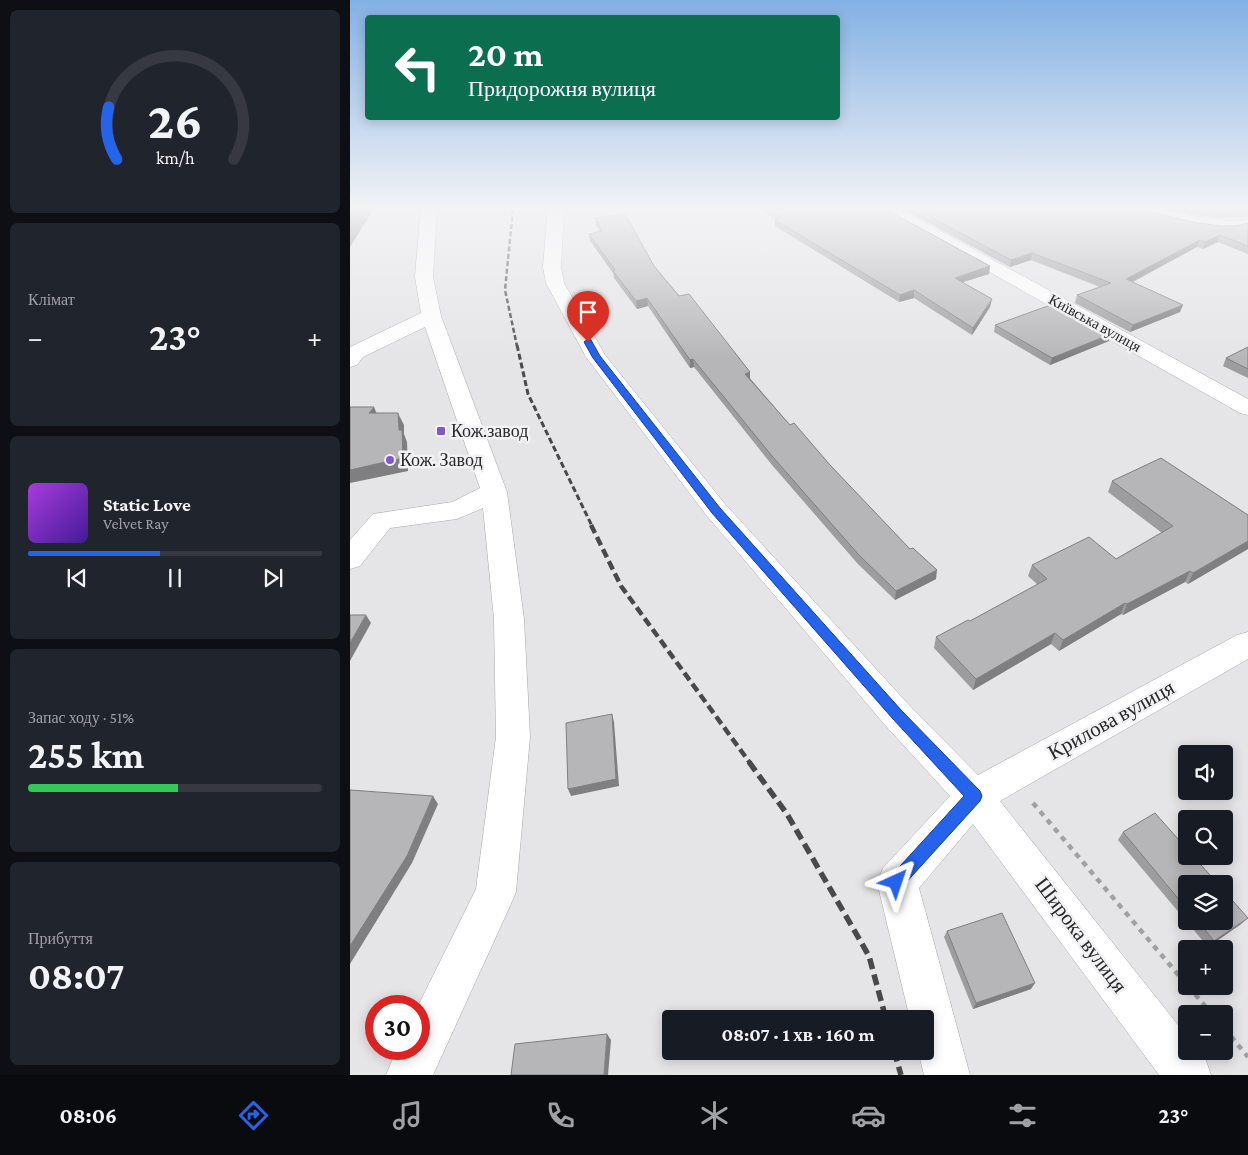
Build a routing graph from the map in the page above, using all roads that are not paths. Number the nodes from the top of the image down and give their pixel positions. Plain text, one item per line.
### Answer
1 (425, 259) edge
2 (553, 259) edge
3 (981, 259) edge
4 (431, 316) junction
5 (350, 362) edge
6 (1248, 408) edge
7 (494, 492) junction
8 (350, 559) edge
9 (1248, 644) edge
10 (974, 796) junction
11 (409, 1075) edge
12 (947, 1075) edge
13 (1188, 1075) edge

1 - 4 street
2 - 10 street, Широка вулиця
3 - 6 street, Київська вулиця
4 - 5 street
4 - 7 street
7 - 8 street
7 - 11 street
9 - 10 street, Крилова вулиця
10 - 12 street, Крилова вулиця
10 - 13 street, Широка вулиця

